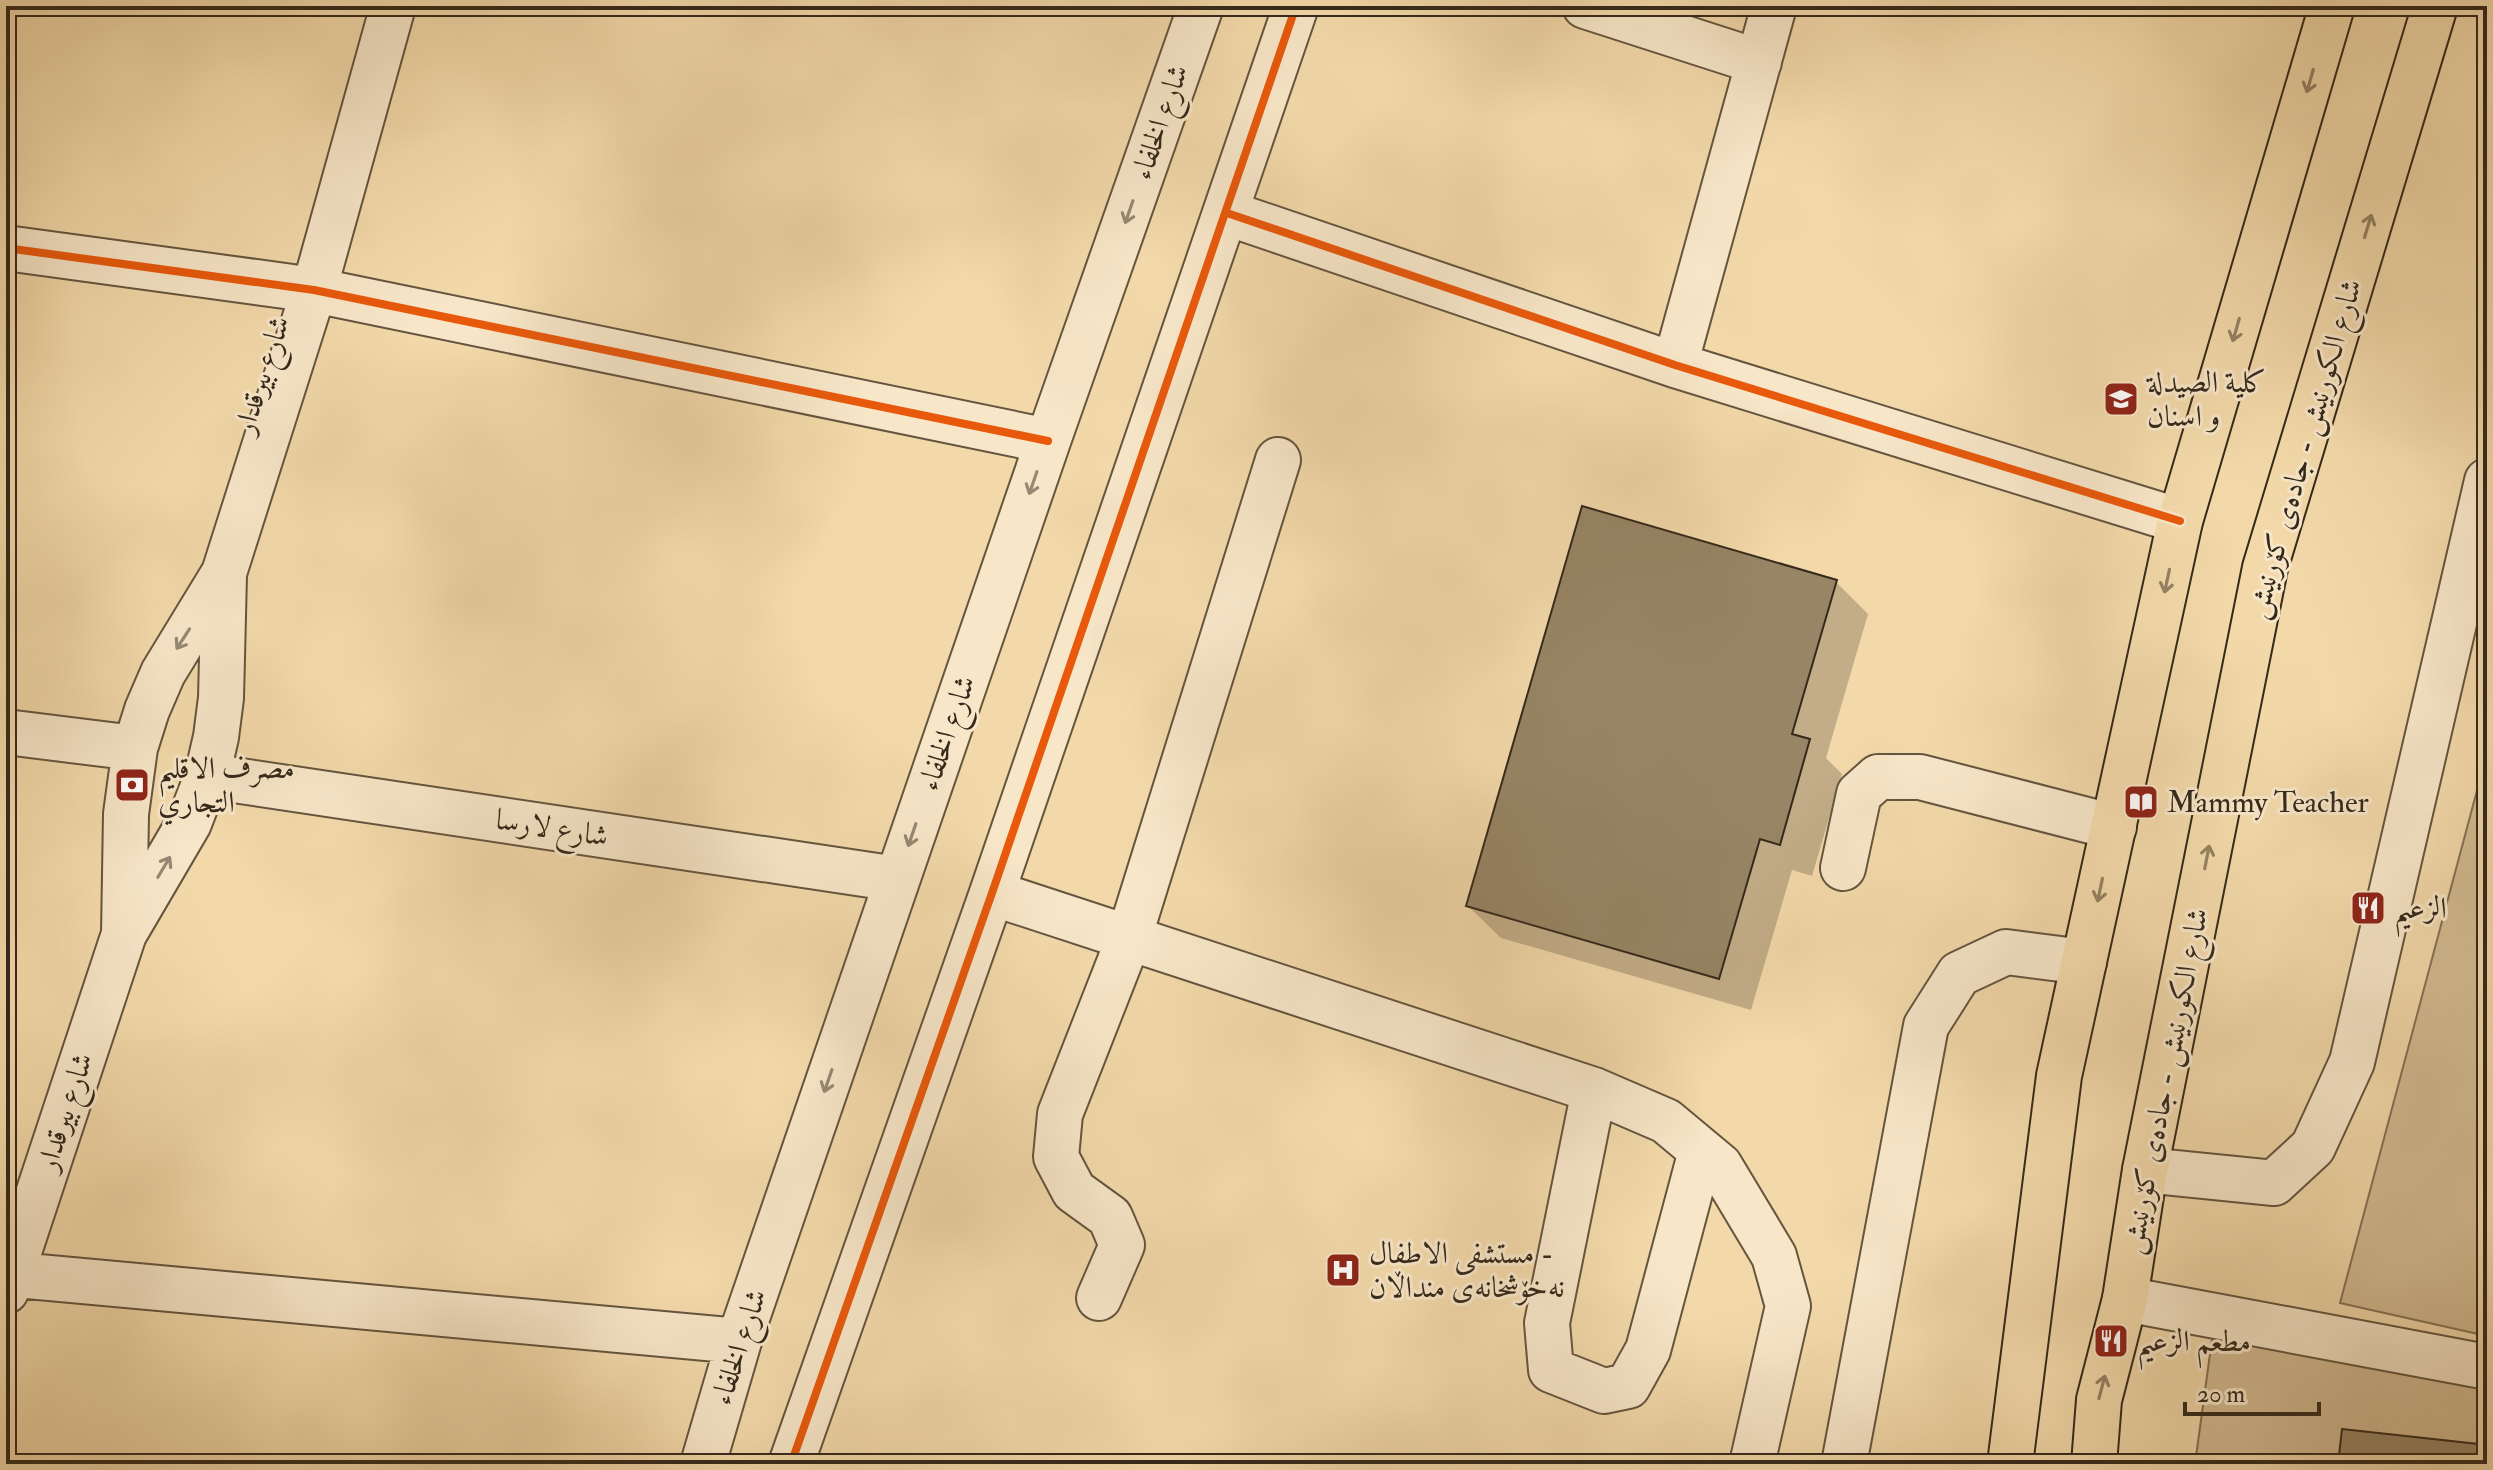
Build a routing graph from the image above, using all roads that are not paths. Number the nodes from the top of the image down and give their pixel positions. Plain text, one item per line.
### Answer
1 (393, 6) edge
2 (1201, 6) edge
3 (1296, 6) edge
4 (1585, 6) edge
5 (1774, 6) edge
6 (2435, 6) edge
7 (2328, 9) edge
8 (1759, 62) junction
9 (1227, 213) junction
10 (6, 248) edge
11 (314, 290) junction
12 (1675, 365) junction
13 (1048, 441) junction
14 (1278, 460) dead end
15 (2487, 481) edge
16 (2180, 521) junction
17 (2480, 541) edge
18 (224, 573) junction
19 (6, 732) edge
20 (135, 748) junction
21 (207, 776) junction
22 (2114, 827) junction
23 (1843, 868) dead end
24 (897, 879) junction
25 (992, 893) junction
26 (124, 934) junction
27 (1129, 938) junction
28 (2084, 962) junction
29 (1594, 1090) junction
30 (1701, 1151) junction
31 (2145, 1170) junction
32 (8, 1280) edge
33 (1099, 1298) dead end
34 (2125, 1299) junction
35 (739, 1341) junction
36 (2487, 1367) edge
37 (703, 1464) edge
38 (791, 1464) edge
39 (1752, 1464) edge
40 (1844, 1464) edge
41 (2010, 1464) edge
42 (2094, 1464) edge

1 - 11 street, شارع بيرقدار
2 -> 13 street, شارع الخلفاء
3 - 9 street
4 - 8 street
5 - 8 street
31 -> 6 main road, شارع الكورنيش - جادەی کۆرنیش
7 -> 16 main road
8 - 12 street
9 - 12 street
9 - 25 street
10 - 11 street
11 - 13 street
11 - 18 street, شارع بيرقدار
12 - 16 street
13 -> 24 street, شارع الخلفاء
14 - 27 street
15 - 17 street
16 -> 22 main road
17 - 31 street
18 -> 20 street, شارع بيرقدار
18 - 21 street, شارع بيرقدار
19 - 20 street
20 - 26 street, شارع بيرقدار
21 - 24 street, شارع لارسا
26 -> 21 street, شارع بيرقدار
22 - 23 street
22 -> 28 main road
24 -> 35 street, شارع الخلفاء
25 - 27 street
25 - 38 street
26 - 32 street, شارع بيرقدار
27 - 29 street
27 - 33 street
28 - 40 street
28 - 41 main road
29 - 30 street
29 - 30 street
30 - 39 street
31 - 34 main road, شارع الكورنيش - جادەی کۆرنیش
32 - 35 street
34 - 36 street
42 -> 34 main road, شارع الكورنيش - جادەی کۆرنیش
35 - 37 street, شارع الخلفاء

